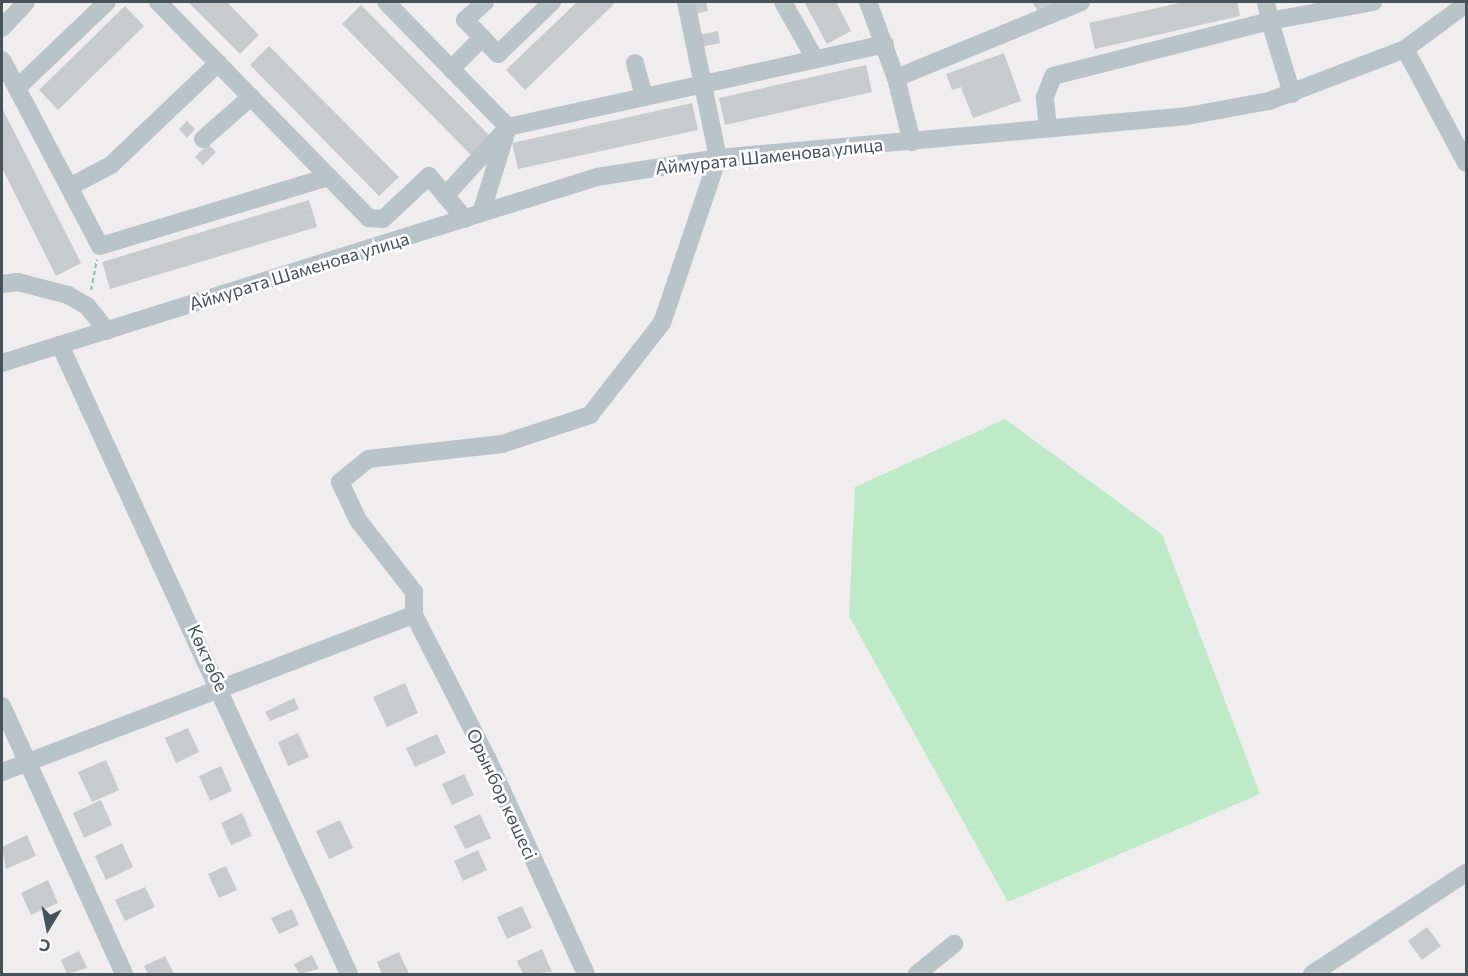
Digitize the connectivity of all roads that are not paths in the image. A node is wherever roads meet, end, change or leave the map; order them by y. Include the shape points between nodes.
1 (26, 2) edge
2 (107, 2) edge
3 (158, 2) edge
4 (386, 2) edge
5 (485, 2) edge
6 (552, 2) edge
7 (686, 2) edge
8 (783, 2) edge
9 (868, 2) edge
10 (1081, 2) edge
11 (1266, 2) edge
12 (1373, 2) edge
13 (1467, 4) edge
14 (1270, 21) junction
15 (2, 28) edge
16 (482, 38) junction
17 (885, 44) junction
18 (1405, 49) junction
19 (815, 59) junction
20 (2, 60) edge
21 (218, 63) junction
22 (635, 63) dead end
23 (451, 69) junction
24 (896, 78) junction
25 (703, 84) junction
26 (17, 88) junction
27 (1292, 94) junction
28 (251, 97) junction
29 (644, 97) junction
30 (508, 127) junction
31 (1048, 128) junction
32 (203, 139) dead end
33 (912, 142) junction
34 (718, 158) junction
35 (1467, 163) edge
36 (329, 177) junction
37 (69, 187) junction
38 (445, 196) junction
39 (473, 216) junction
40 (2, 284) edge
41 (107, 331) junction
42 (60, 345) junction
43 (2, 363) edge
44 (414, 615) junction
45 (221, 686) junction
46 (2, 706) edge
47 (27, 761) junction
48 (2, 772) edge
49 (1467, 873) edge
50 (954, 944) dead end
51 (124, 975) edge
52 (349, 975) edge
53 (586, 975) edge
54 (917, 975) edge
55 (1312, 975) edge

1 - 15 street
2 - 26 street
3 - 21 street
4 - 23 street
5 - 16 street via 465,21
6 - 16 street via 498,54
7 - 25 street
8 - 19 street
9 - 17 street
10 - 24 street
11 - 14 street
12 - 14 street
13 - 18 street, Аймурата Шаменова улица
14 - 27 street
14 - 31 street via 1053,76 1045,97
16 - 23 street
17 - 19 street
17 - 24 street
18 - 27 street, Аймурата Шаменова улица
18 - 35 street
19 - 25 street
20 - 26 street
21 - 28 street
21 - 37 street via 111,165
22 - 29 street
23 - 30 street
24 - 33 street
25 - 29 street
25 - 34 street
26 - 37 street
27 - 31 street, Аймурата Шаменова улица via 1231,110
28 - 32 street
28 - 36 street
29 - 30 street
30 - 38 street
30 - 39 street
31 - 33 street, Аймурата Шаменова улица
33 - 34 street, Аймурата Шаменова улица
34 - 39 street, Аймурата Шаменова улица via 597,177
34 - 44 street, Орынбор көшесі via 662,323 590,415 502,444 368,459 340,482 358,520 414,591
36 - 37 street via 100,246
36 - 38 street via 369,218 383,219 429,176
38 - 39 street
39 - 41 street, Аймурата Шаменова улица
40 - 41 street via 18,282 87,306
41 - 42 street, Аймурата Шаменова улица
42 - 43 street, Аймурата Шаменова улица
42 - 45 street, Көктөбе
44 - 45 street
44 - 53 street, Орынбор көшесі
45 - 47 street
45 - 52 street, Көктөбе
46 - 47 street
47 - 48 street
47 - 51 street
49 - 55 street
50 - 54 street

